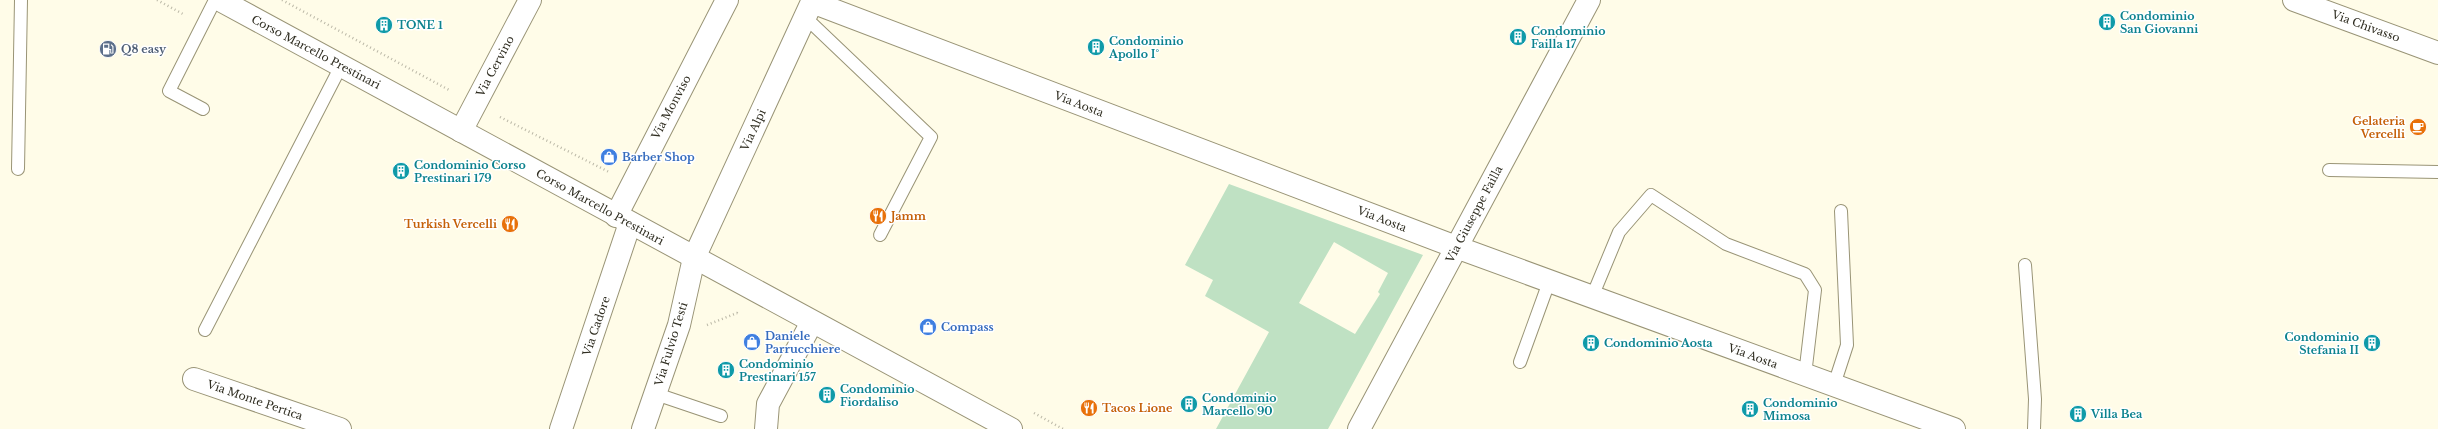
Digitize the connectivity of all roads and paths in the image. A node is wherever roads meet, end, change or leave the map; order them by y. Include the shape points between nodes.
1 (21, 0) edge
2 (215, 0) edge
3 (220, 0) edge
4 (282, 0) edge
5 (530, 0) edge
6 (727, 0) edge
7 (1589, 0) edge
8 (2294, 0) edge
9 (810, 6) edge
10 (2438, 52) edge
11 (341, 66) junction
12 (458, 95) dead end
13 (203, 109) dead end
14 (493, 113) dead end
15 (461, 131) junction
16 (18, 169) dead end
17 (2328, 170) dead end
18 (611, 172) dead end
19 (2438, 172) edge
20 (1841, 211) dead end
21 (623, 219) junction
22 (880, 235) dead end
23 (1456, 248) junction
24 (694, 258) junction
25 (2025, 265) dead end
26 (1550, 282) junction
27 (1592, 297) junction
28 (744, 317) dead end
29 (812, 322) junction
30 (703, 327) dead end
31 (205, 330) dead end
32 (1520, 362) dead end
33 (1805, 375) junction
34 (194, 379) dead end
35 (1834, 385) junction
36 (656, 394) junction
37 (721, 416) dead end
38 (340, 429) edge
39 (561, 429) edge
40 (643, 429) edge
41 (766, 429) edge
42 (1011, 429) edge
43 (1359, 429) edge
44 (1954, 429) edge
45 (2034, 429) edge

1 - 16 lane
2 - 13 lane via 169,91
3 - 11 street, Corso Marcello Prestinari
4 - 12 path
5 - 15 street, Via Cervino
6 - 21 street, Via Monviso
7 - 23 street, Via Giuseppe Failla
8 - 10 street, Via Chivasso
9 - 22 lane via 931,137
9 - 23 street, Via Aosta
9 - 24 street, Via Alpi
11 - 15 street, Corso Marcello Prestinari
11 - 31 lane
14 - 18 path via 606,172
15 - 21 street, Corso Marcello Prestinari
17 - 19 lane via 2364,174
20 - 35 lane via 1847,344
21 - 24 street, Corso Marcello Prestinari
21 - 39 street, Via Cadore
23 - 26 street, Via Aosta
23 - 43 street, Via Giuseppe Failla
24 - 29 street, Corso Marcello Prestinari
24 - 36 street, Via Fulvio Testi via 679,325
25 - 45 lane via 2035,399
26 - 27 street, Via Aosta
26 - 32 lane
27 - 33 street, Via Aosta
27 - 33 lane via 1619,232 1651,195 1726,244 1805,274 1814,290
28 - 30 path via 737,313
29 - 41 street via 768,404
29 - 42 street, Corso Marcello Prestinari
33 - 35 street, Via Aosta
34 - 38 street, Via Monte Pertica
35 - 44 street, Via Aosta
36 - 37 lane
36 - 40 street, Via Fulvio Testi

